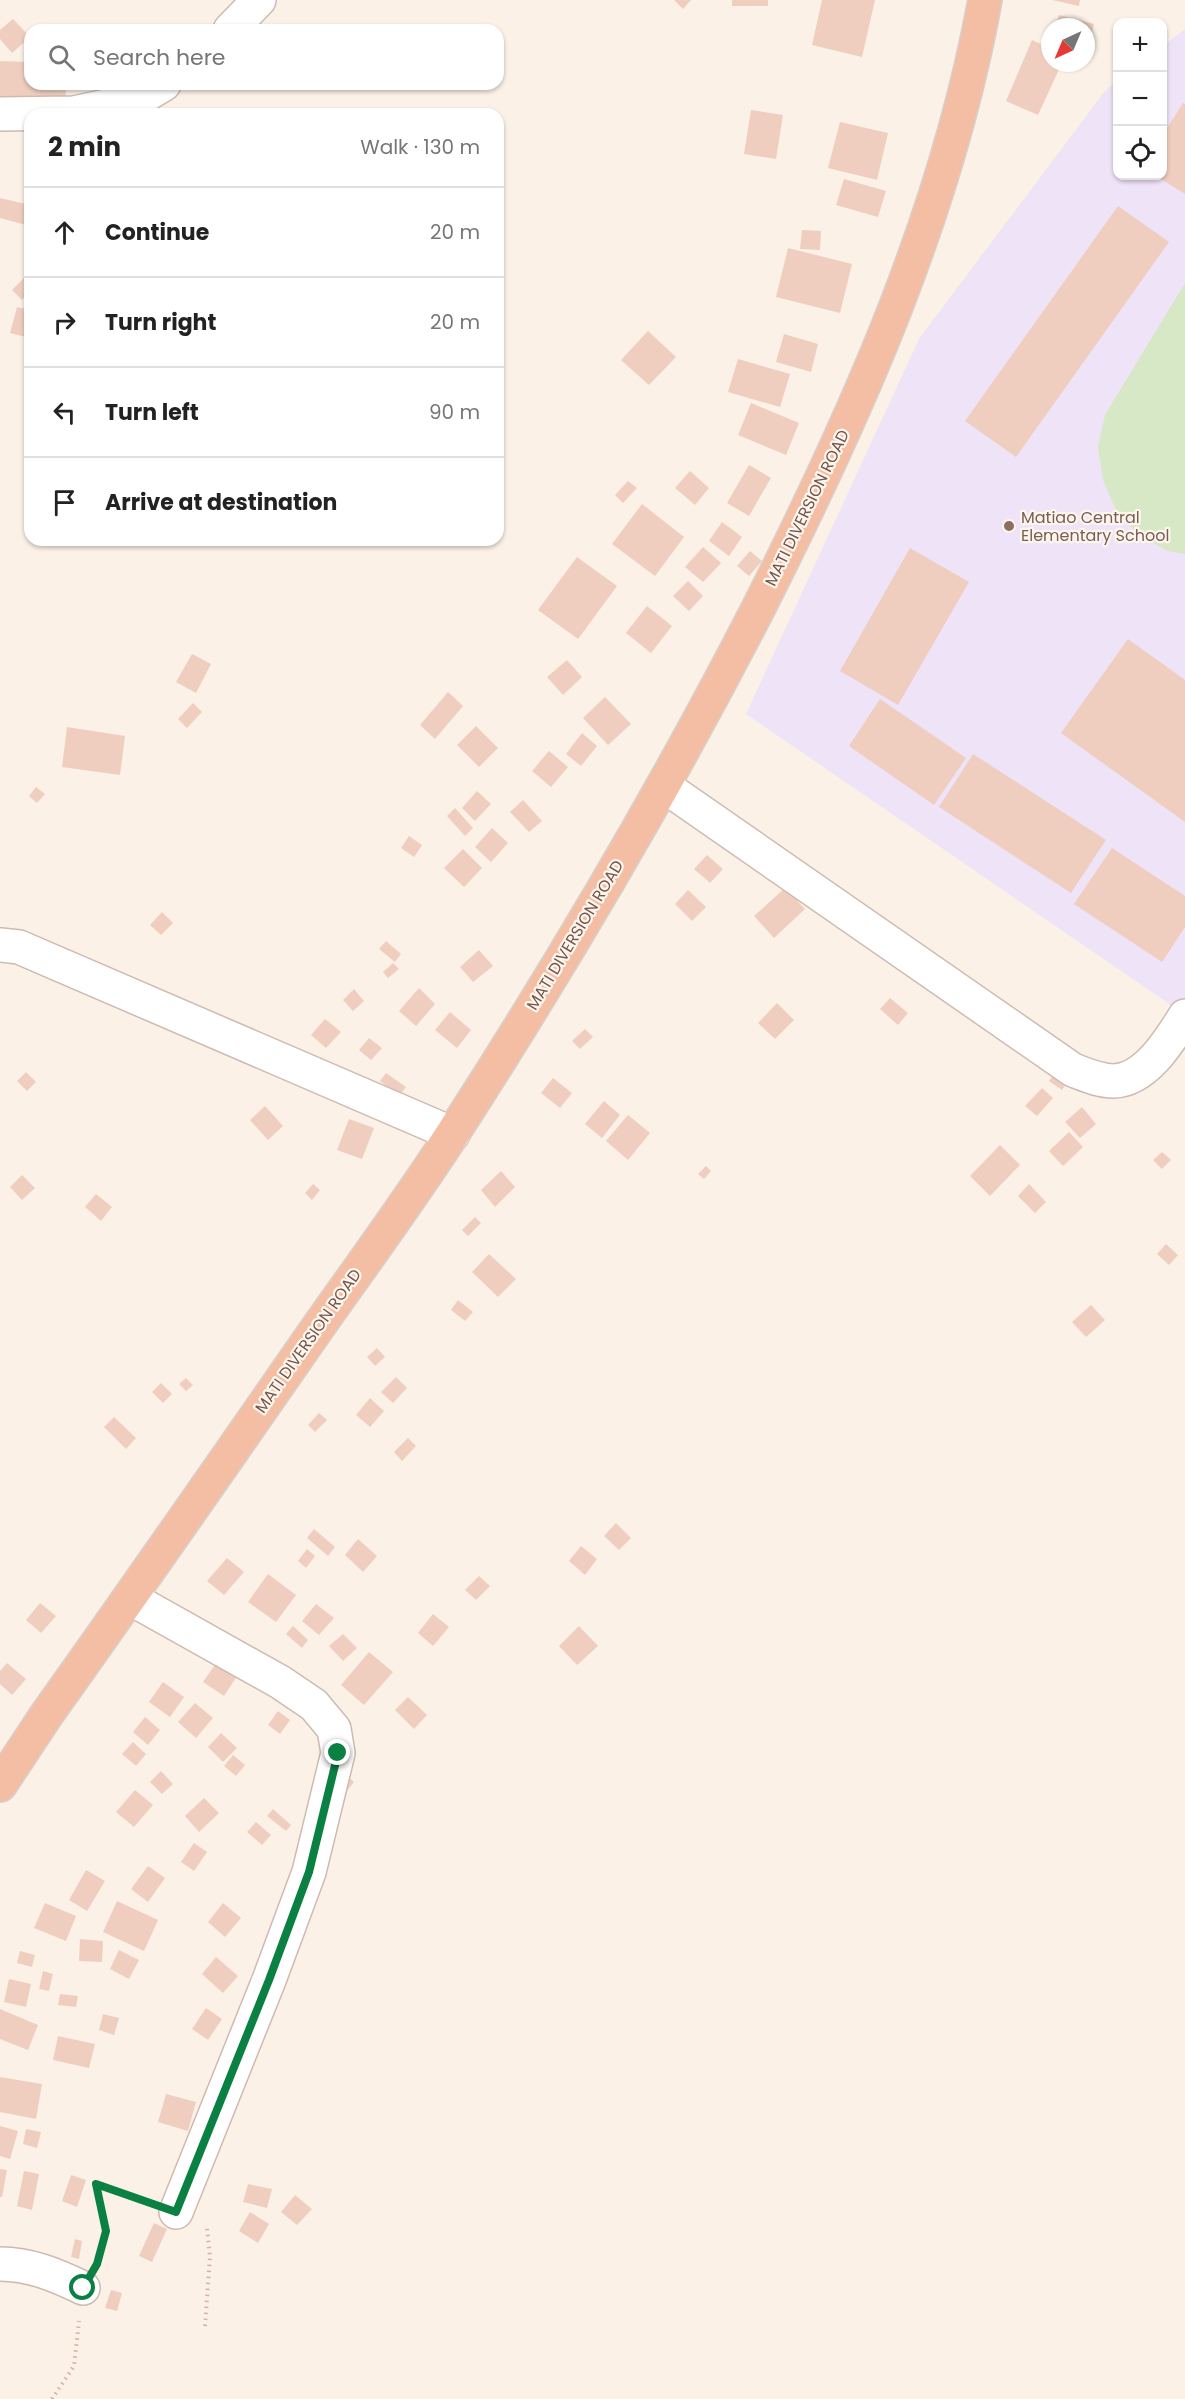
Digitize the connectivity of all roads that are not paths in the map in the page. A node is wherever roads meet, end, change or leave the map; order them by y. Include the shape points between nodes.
1 (258, 0) edge
2 (984, 0) edge
3 (236, 24) edge
4 (154, 90) edge
5 (97, 108) edge
6 (0, 114) edge
7 (24, 114) edge
8 (664, 786) junction
9 (0, 945) edge
10 (1185, 1016) edge
11 (453, 1134) junction
12 (130, 1598) junction
13 (0, 1785) edge
14 (176, 2212) road end
15 (0, 2264) edge
16 (83, 2288) road end

1 - 3 street
2 - 8 highway, MATI DIVERSION ROAD via 973,67 943,176 896,309 842,437 786,553
4 - 5 street via 139,99
6 - 7 street
8 - 10 street via 1073,1070 1115,1081 1133,1077 1150,1063
8 - 11 highway, MATI DIVERSION ROAD
9 - 11 street via 19,947
11 - 12 highway, MATI DIVERSION ROAD
12 - 13 highway, MATI DIVERSION ROAD
12 - 14 street via 314,1705 334,1729 338,1753 309,1872
15 - 16 street via 19,2264 54,2274

